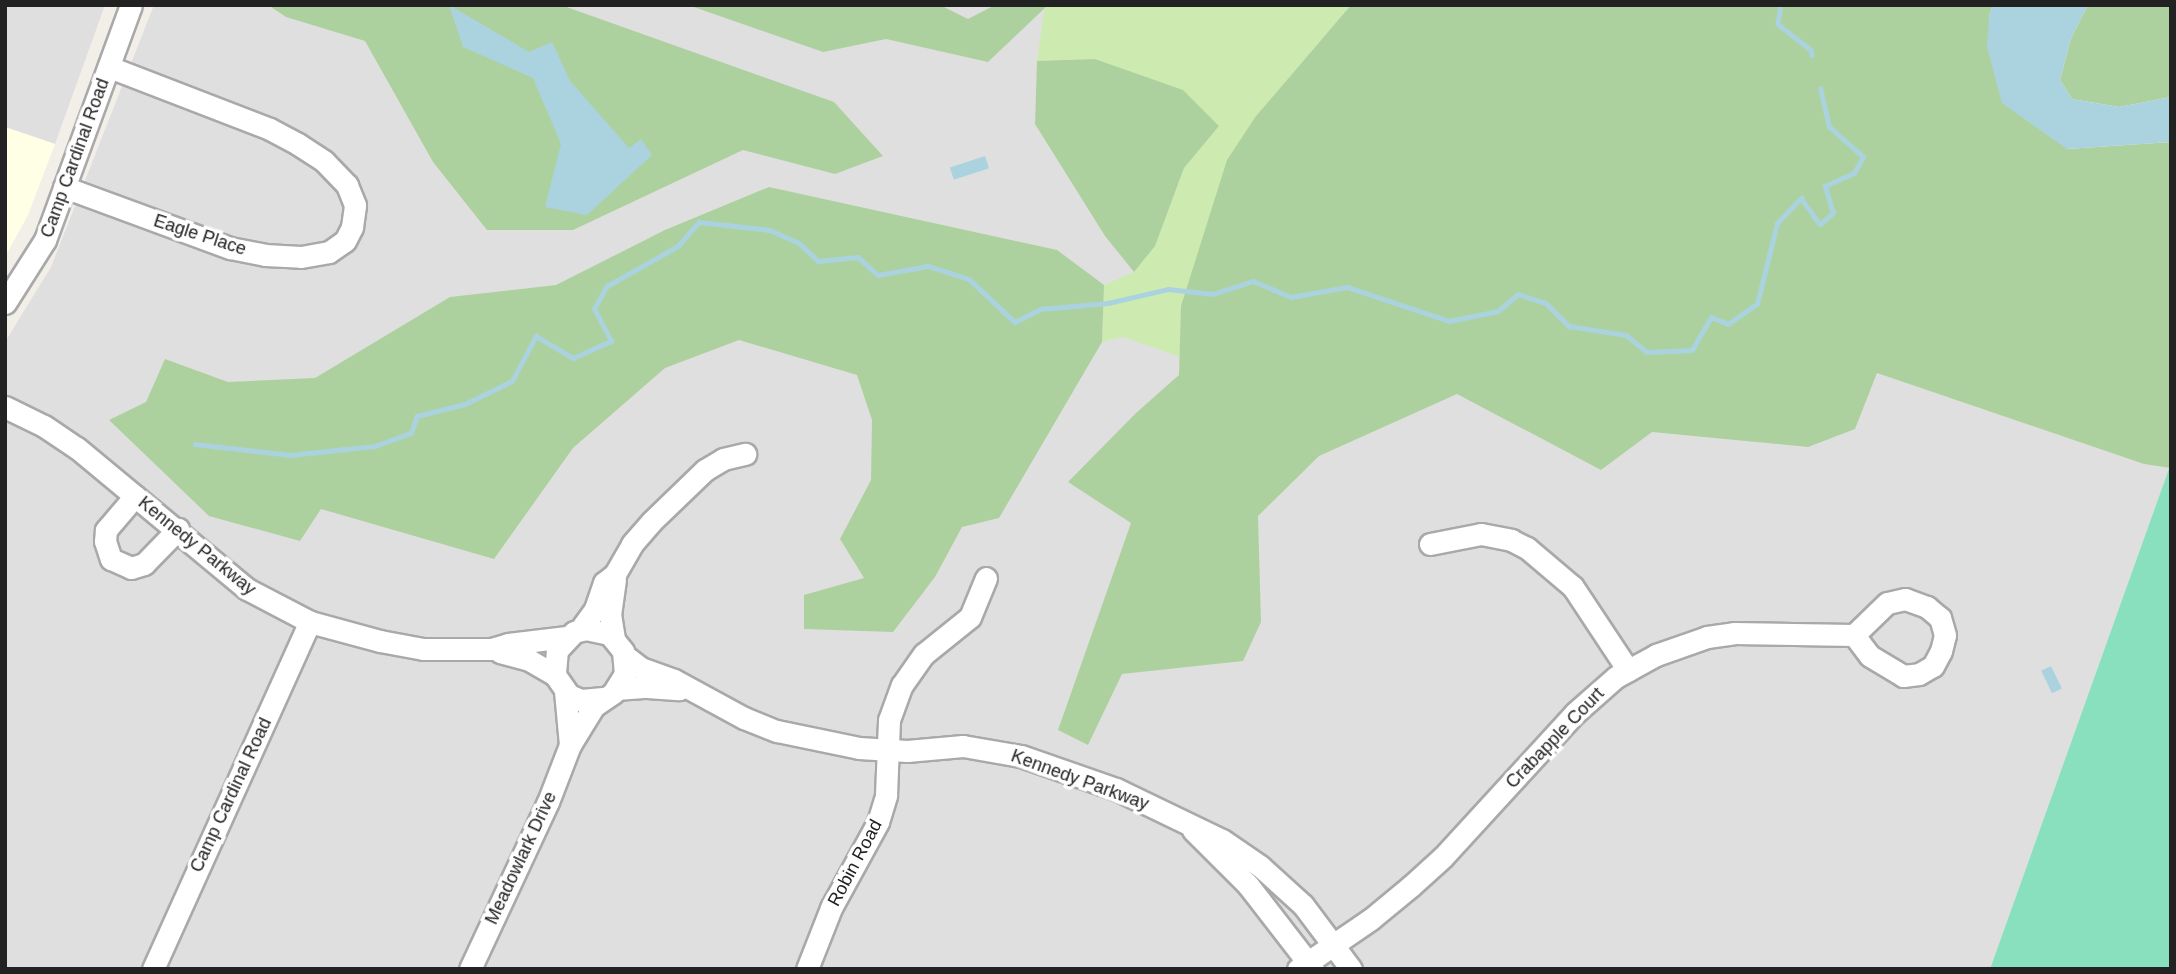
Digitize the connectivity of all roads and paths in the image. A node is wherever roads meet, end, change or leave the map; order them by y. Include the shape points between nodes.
1 (131, 5) edge
2 (109, 67) junction
3 (64, 187) junction
4 (5, 303) edge
5 (5, 407) edge
6 (745, 454) dead end
7 (135, 496) junction
8 (178, 529) junction
9 (1430, 544) dead end
10 (615, 573) junction
11 (986, 578) dead end
12 (310, 622) junction
13 (574, 634) junction
14 (1854, 635) dead end
15 (620, 648) junction
16 (491, 649) junction
17 (1628, 670) junction
18 (560, 682) junction
19 (688, 689) junction
20 (610, 694) junction
21 (570, 746) junction
22 (888, 750) junction
23 (1187, 823) junction
24 (1334, 944) junction
25 (1307, 967) edge
26 (153, 969) edge
27 (470, 969) edge
28 (807, 969) edge
29 (1351, 969) edge

1 - 2 street, Camp Cardinal Road
2 - 3 street, Camp Cardinal Road
2 - 3 street, Eagle Place via 299,144 347,185 355,205 352,227 345,241 329,252 302,257 265,255 230,248
3 - 4 street, Camp Cardinal Road via 41,249
5 - 7 street, Kennedy Parkway via 77,448
6 - 10 street via 723,459 705,470 652,520
7 - 8 street, Kennedy Parkway
7 - 8 street via 106,530 111,559 131,568 144,564
8 - 12 street, Kennedy Parkway via 247,589
9 - 17 street via 1481,534 1527,548 1573,587
10 - 13 street via 604,583 595,609
10 - 15 street via 610,615
11 - 22 street, Robin Road via 970,617 924,654 902,685 889,720
12 - 16 street, Kennedy Parkway via 423,649
12 - 26 street, Camp Cardinal Road
13 - 15 street via 599,630
13 - 16 street, Kennedy Parkway
13 - 18 street via 557,650
14 - 17 street, Crabapple Court via 1734,633 1681,645
15 - 19 street, Kennedy Parkway via 640,668
15 - 20 street via 625,674
16 - 18 street, Kennedy Parkway via 524,657
17 - 24 street, Crabapple Court via 1574,713 1443,857 1371,919
18 - 20 street via 581,700
18 - 21 street, Meadowlark Drive
19 - 20 street, Kennedy Parkway via 647,687
19 - 22 street, Kennedy Parkway via 776,731
20 - 21 street, Meadowlark Drive via 585,718
21 - 27 street, Meadowlark Drive
22 - 23 street, Kennedy Parkway via 963,746 1021,756 1116,789
22 - 28 street, Robin Road via 886,795 878,822 831,908
23 - 24 street, Kennedy Parkway via 1260,866 1303,905
23 - 25 street, Kennedy Parkway via 1248,885
24 - 25 street, Crabapple Court
24 - 29 street, Kennedy Parkway

